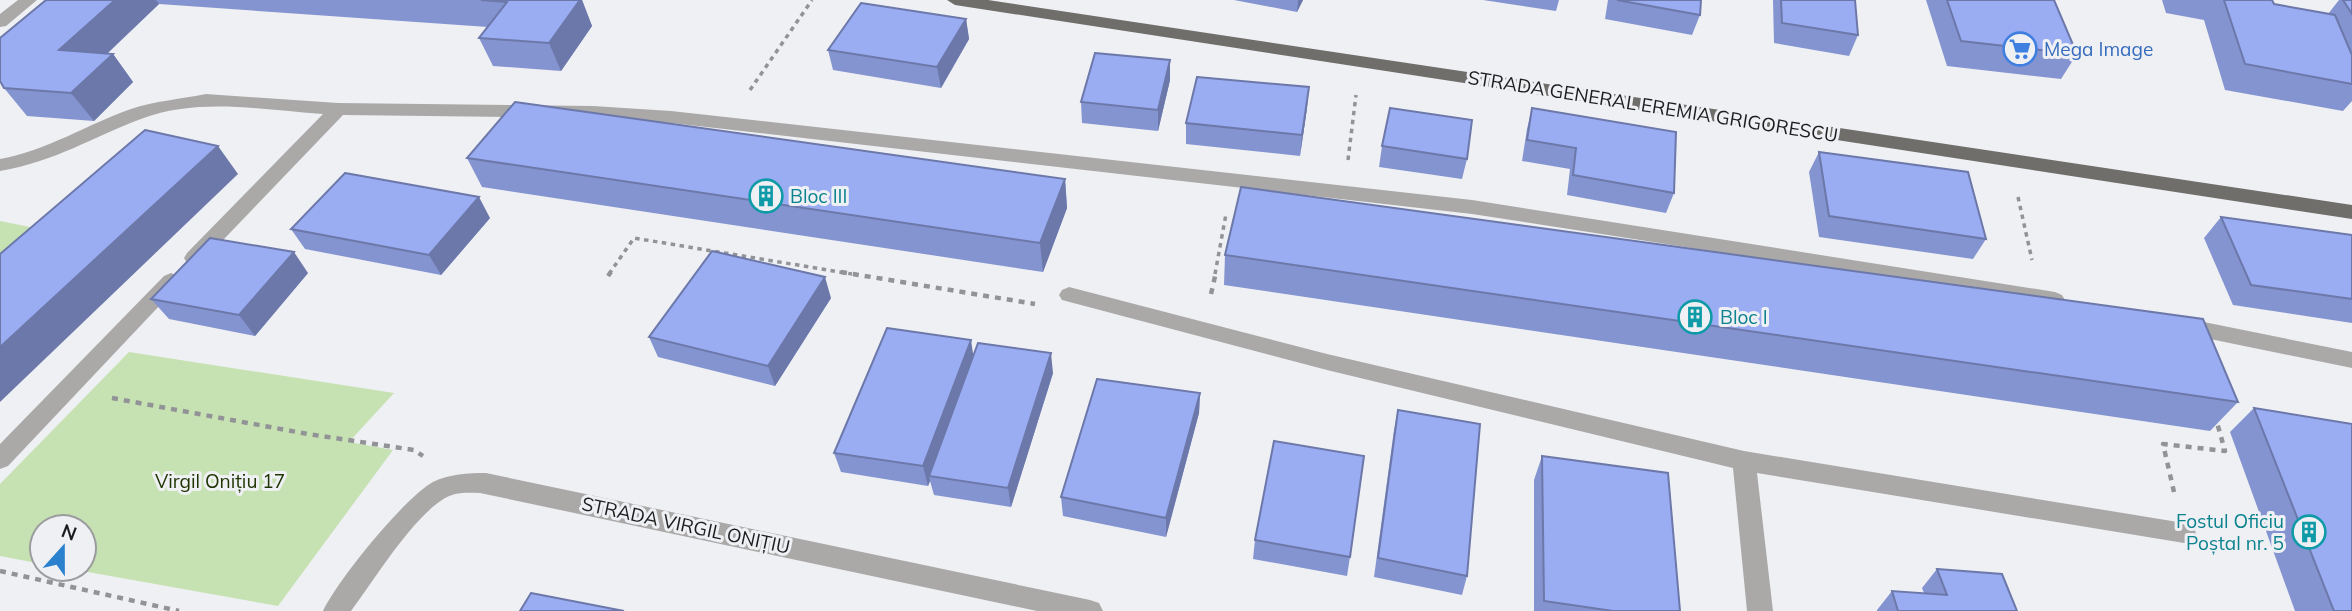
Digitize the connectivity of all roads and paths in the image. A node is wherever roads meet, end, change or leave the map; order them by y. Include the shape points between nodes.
1 (29, 0) edge
2 (812, 0) edge
3 (955, 0) edge
4 (0, 22) edge
5 (1357, 83) dead end
6 (338, 109) junction
7 (728, 122) junction
8 (0, 165) edge
9 (1225, 179) junction
10 (1344, 192) junction
11 (2017, 195) dead end
12 (2352, 212) edge
13 (608, 276) dead end
14 (1069, 295) joint
15 (2041, 298) junction
16 (2080, 305) edge
17 (2158, 321) edge
18 (1203, 330) junction
19 (2352, 360) edge
20 (67, 389) junction
21 (2215, 417) edge
22 (0, 459) edge
23 (1744, 461) junction
24 (461, 483) junction
25 (2184, 533) joint
26 (0, 571) edge
27 (179, 611) edge
28 (336, 611) edge
29 (1090, 611) edge
30 (1760, 611) edge

1 - 4 street
2 - 7 path
3 - 12 main road, STRADA GENERAL EREMIA GRIGORESCU
5 - 10 path
6 - 7 street via 593,112
6 - 8 street via 206,100 171,105 138,113 51,152
6 - 20 street
7 - 9 street
9 - 10 street
9 - 18 path via 1226,225
10 - 15 street via 1472,206
11 - 15 path
13 - 14 path via 634,238 1033,305
14 - 18 street
15 - 16 street
17 - 19 street
18 - 23 street
20 - 22 street
20 - 24 path via 414,450
21 - 25 path via 2225,451 2163,443
23 - 25 street
23 - 30 street
24 - 28 street, STRADA VIRGIL ONIȚIU via 439,489 418,506
24 - 29 street, STRADA VIRGIL ONIȚIU via 486,483
26 - 27 path

